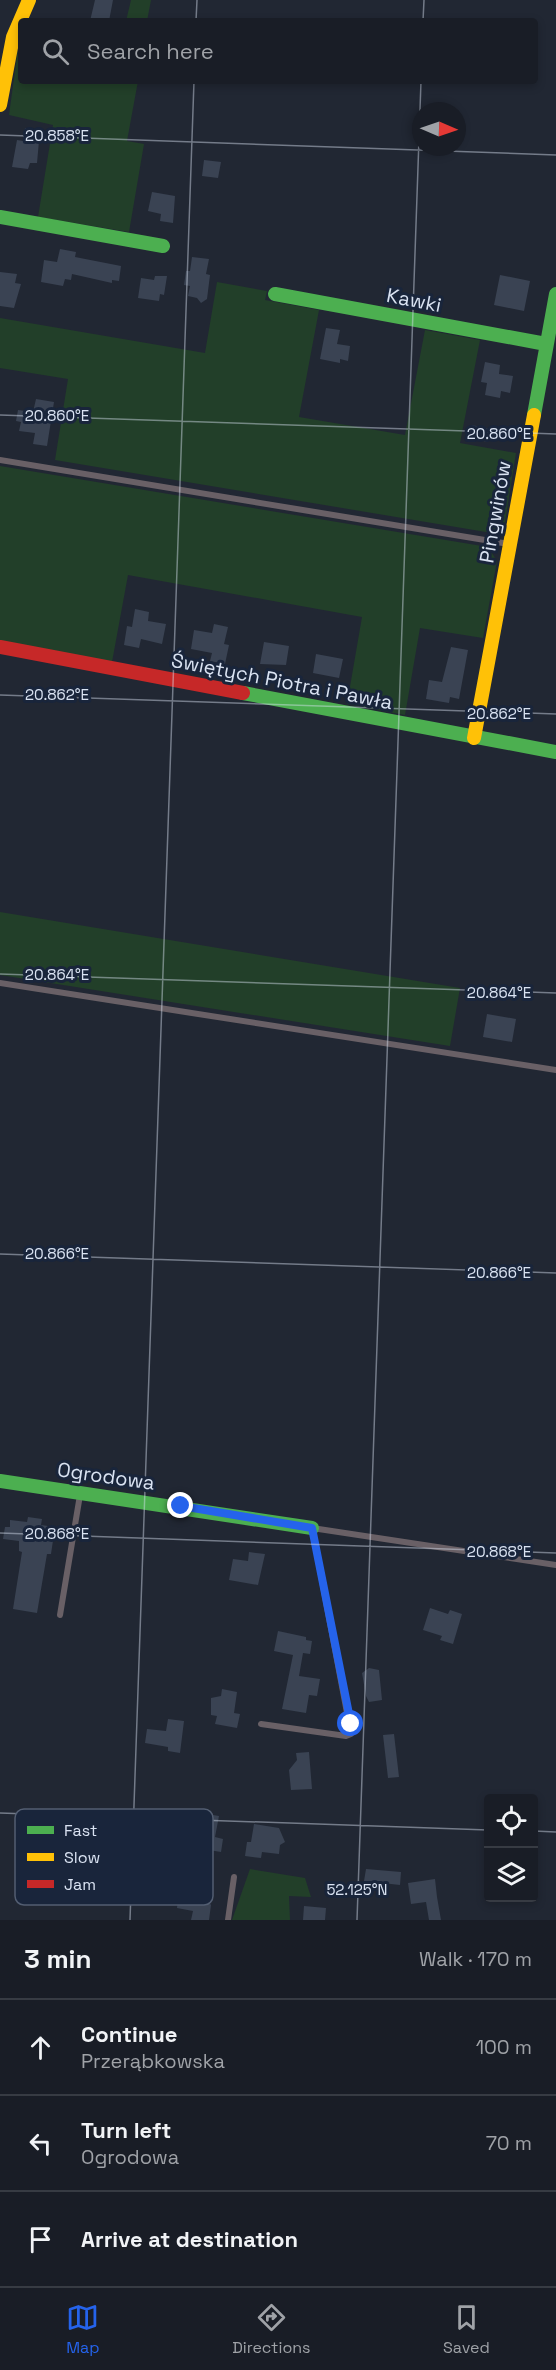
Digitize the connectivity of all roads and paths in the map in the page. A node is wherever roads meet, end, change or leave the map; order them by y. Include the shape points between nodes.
1 (29, 0) edge
2 (22, 18) edge
3 (18, 29) edge
4 (0, 105) edge
5 (0, 217) edge
6 (163, 246) dead end
7 (275, 294) dead end
8 (556, 294) edge
9 (546, 344) junction
10 (0, 460) edge
11 (509, 544) junction
12 (0, 647) edge
13 (474, 738) junction
14 (556, 752) edge
15 (0, 983) edge
16 (556, 1070) edge
17 (0, 1481) edge
18 (80, 1494) junction
19 (312, 1528) junction
20 (556, 1565) edge
21 (60, 1615) dead end
22 (261, 1724) dead end
23 (234, 1877) dead end
24 (228, 1920) edge

1 - 2 street
3 - 4 street via 9,50
5 - 6 street
7 - 9 street, Kawki
8 - 9 street, Pingwinów
9 - 11 street, Pingwinów
10 - 11 lane
11 - 13 street, Pingwinów
12 - 13 street, Świętych Piotra i Pawła
13 - 14 street, Świętych Piotra i Pawła
15 - 16 lane
17 - 18 street, Ogrodowa
18 - 19 street, Ogrodowa
18 - 21 lane
19 - 20 lane
19 - 22 lane via 351,1734
23 - 24 lane

